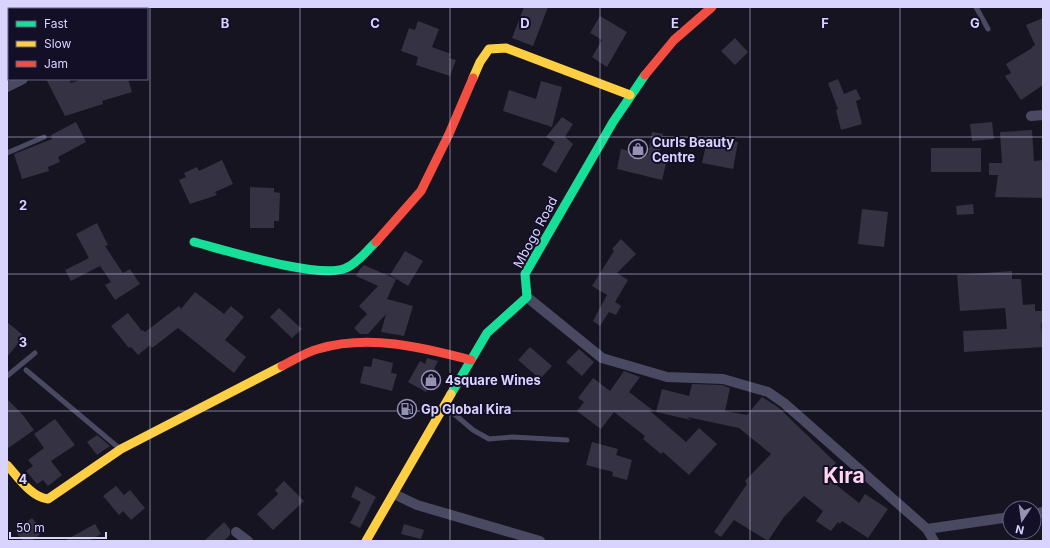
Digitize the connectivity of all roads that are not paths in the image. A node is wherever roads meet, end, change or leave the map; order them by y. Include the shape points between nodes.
1 (712, 7) edge
2 (976, 7) edge
3 (988, 29) dead end
4 (21, 80) edge
5 (7, 87) edge
6 (630, 95) junction
7 (1043, 115) edge
8 (1031, 116) dead end
9 (44, 138) dead end
10 (7, 153) edge
11 (194, 242) dead end
12 (527, 297) junction
13 (35, 353) dead end
14 (471, 360) junction
15 (26, 370) dead end
16 (7, 376) edge
17 (445, 406) junction
18 (567, 440) dead end
19 (121, 449) junction
20 (7, 465) edge
21 (394, 494) junction
22 (1002, 518) edge
23 (927, 529) junction
24 (236, 532) dead end
25 (248, 541) edge
26 (366, 541) edge
27 (540, 541) edge
28 (934, 541) edge

1 - 6 street, Mbogo Road via 657,58
2 - 3 lane
4 - 5 street
6 - 11 street via 506,48 488,49 421,191 386,233 356,262 346,268 324,272
6 - 12 street, Mbogo Road via 525,274
7 - 8 street
9 - 10 lane
12 - 14 street via 487,333
12 - 23 street via 602,358 667,377 723,379 768,392 784,403
13 - 16 lane
14 - 17 street
14 - 19 street via 406,345 358,341 334,343 316,349
15 - 19 lane
17 - 18 lane via 473,430 489,439 512,437
17 - 21 street
19 - 20 street via 54,496 44,500
21 - 26 street
21 - 27 street via 417,505
22 - 23 street
23 - 28 street
24 - 25 street

